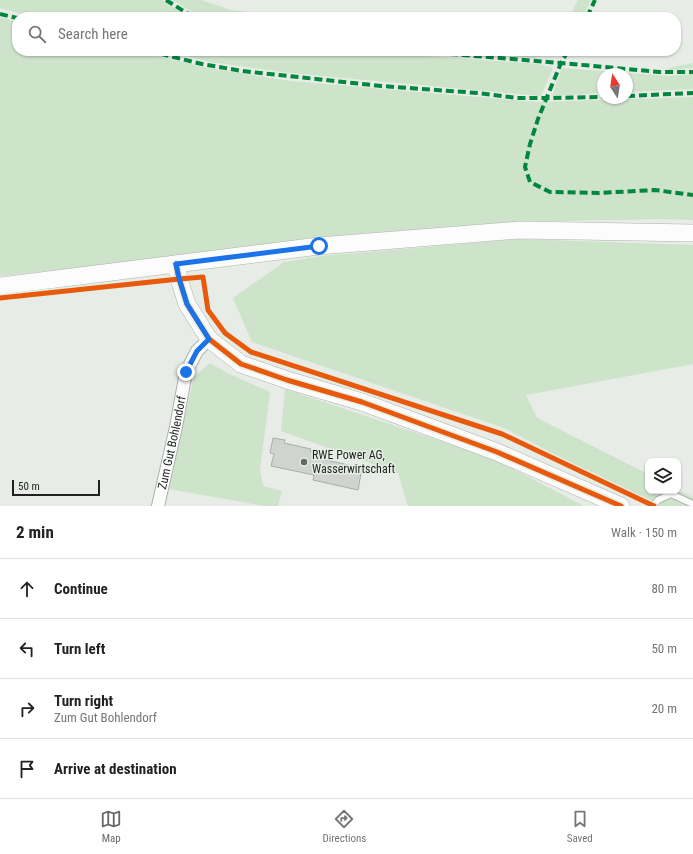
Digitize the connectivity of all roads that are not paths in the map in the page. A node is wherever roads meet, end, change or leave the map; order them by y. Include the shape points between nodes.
1 (693, 233) edge
2 (176, 264) junction
3 (0, 286) edge
4 (209, 339) junction
5 (693, 504) edge
6 (158, 506) edge
7 (621, 506) edge
8 (653, 506) edge

1 - 2 main road via 520,230 319,246
2 - 3 main road
2 - 4 main road via 187,304
4 - 6 street, Zum Gut Bohlendorf via 197,351 186,372
4 - 7 main road via 241,364 362,402 497,452
5 - 8 lane via 671,494 658,500

